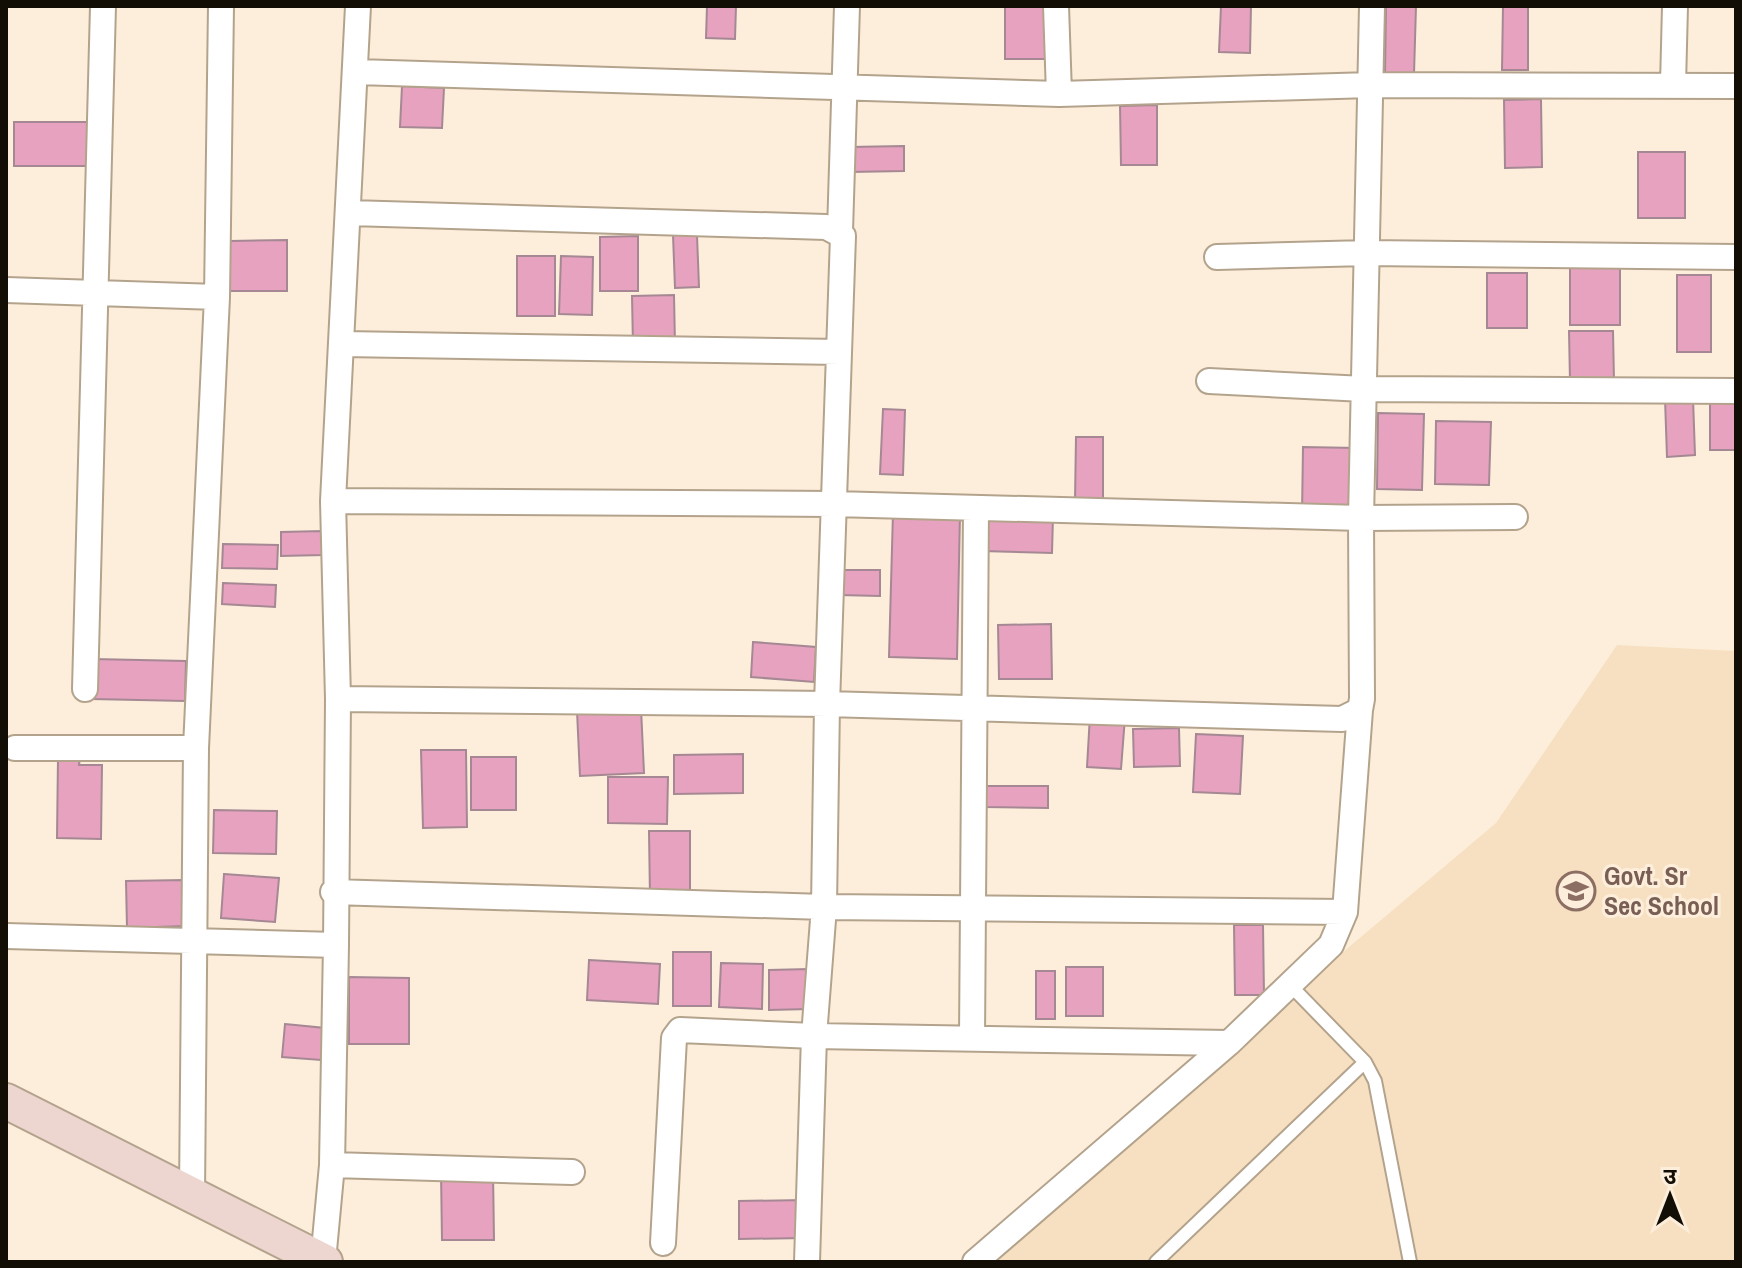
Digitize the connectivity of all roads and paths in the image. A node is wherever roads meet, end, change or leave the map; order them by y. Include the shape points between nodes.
1 (103, 6) edge
2 (221, 6) edge
3 (358, 6) edge
4 (847, 6) edge
5 (1056, 6) edge
6 (1372, 6) edge
7 (1675, 6) edge
8 (357, 72) junction
9 (845, 85) junction
10 (1371, 85) junction
11 (1673, 85) junction
12 (1736, 86) edge
13 (1059, 94) junction
14 (350, 213) junction
15 (840, 231) junction
16 (1367, 253) junction
17 (1217, 257) dead end
18 (1736, 257) edge
19 (6, 290) edge
20 (98, 290) junction
21 (217, 297) junction
22 (343, 344) junction
23 (839, 352) junction
24 (1209, 381) dead end
25 (1364, 389) junction
26 (1736, 391) edge
27 (333, 501) junction
28 (834, 504) junction
29 (976, 508) junction
30 (1515, 517) dead end
31 (1361, 518) junction
32 (85, 689) dead end
33 (338, 699) junction
34 (827, 704) junction
35 (976, 708) junction
36 (1360, 710) junction
37 (15, 748) dead end
38 (196, 748) junction
39 (333, 892) junction
40 (824, 907) junction
41 (972, 908) junction
42 (1345, 912) junction
43 (6, 936) edge
44 (194, 941) junction
45 (336, 945) junction
46 (1291, 986) junction
47 (814, 1036) junction
48 (972, 1038) junction
49 (1229, 1043) junction
50 (1365, 1062) junction
51 (6, 1101) edge
52 (332, 1165) junction
53 (572, 1172) dead end
54 (192, 1195) junction
55 (663, 1243) dead end
56 (324, 1262) edge
57 (807, 1262) edge
58 (975, 1262) edge
59 (1156, 1262) edge
60 (1410, 1262) edge

1 - 20 street
2 - 21 street
3 - 8 street
4 - 9 street
5 - 13 street
6 - 10 street
7 - 11 street
8 - 9 street
8 - 14 street
9 - 13 street
9 - 15 street
10 - 11 street
10 - 13 street
10 - 16 street
11 - 12 street
14 - 15 street
14 - 22 street
15 - 23 street via 844,248
16 - 17 street
16 - 18 street
16 - 25 street
19 - 20 street
20 - 21 street
20 - 32 street
21 - 38 street
22 - 23 street
22 - 27 street
23 - 28 street
24 - 25 street
25 - 26 street
25 - 31 street
27 - 28 street
27 - 33 street
28 - 29 street
28 - 34 street
29 - 31 street
29 - 35 street
30 - 31 street
31 - 36 street
33 - 34 street
33 - 39 street
34 - 35 street
34 - 40 street
35 - 36 street via 1342,719
35 - 41 street
36 - 42 street
37 - 38 street
38 - 44 street
39 - 40 street
39 - 45 street
40 - 41 street
40 - 47 street
41 - 42 street
41 - 48 street
42 - 46 street via 1331,945
43 - 44 street
44 - 45 street
44 - 54 street
45 - 52 street
46 - 49 street
46 - 50 lane
47 - 48 street
47 - 55 street via 675,1033
47 - 57 street
48 - 49 street
49 - 58 street
50 - 59 lane
50 - 60 lane via 1381,1102
51 - 54 street
52 - 53 street
52 - 56 street
54 - 56 street

